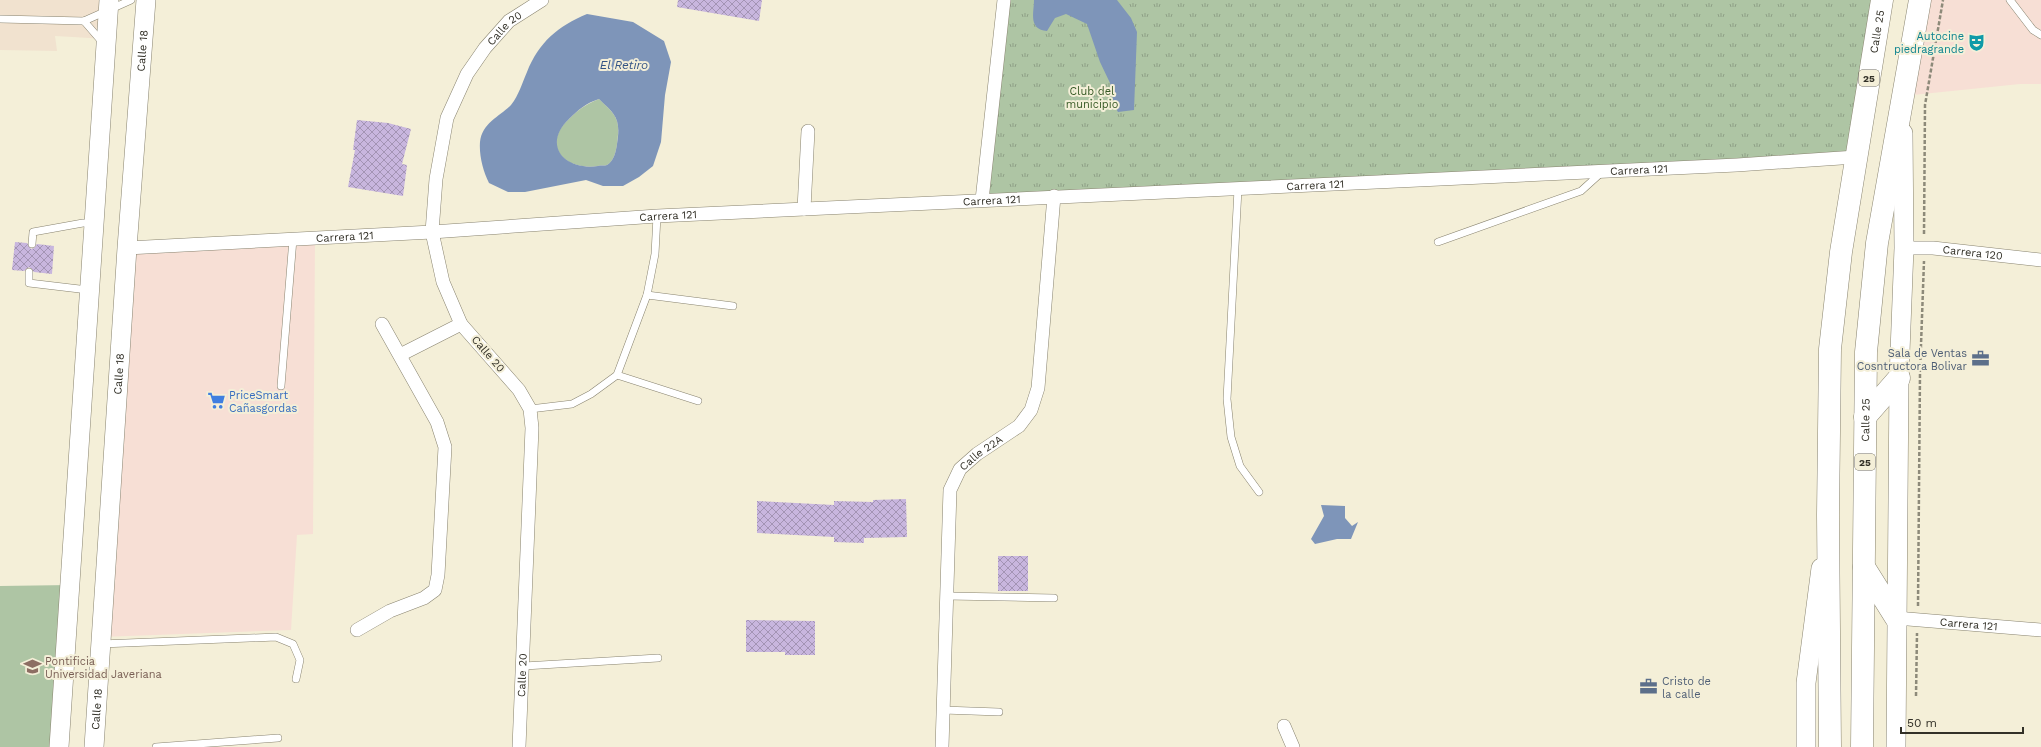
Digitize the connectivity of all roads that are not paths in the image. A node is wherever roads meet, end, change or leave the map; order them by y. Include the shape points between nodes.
1 (131, 0) edge
2 (146, 0) edge
3 (542, 0) edge
4 (1004, 0) edge
5 (1882, 0) edge
6 (1920, 0) edge
7 (2010, 0) edge
8 (108, 4) edge
9 (0, 19) edge
10 (84, 21) junction
11 (2041, 35) edge
12 (106, 47) junction
13 (1903, 96) junction
14 (808, 131) dead end
15 (1856, 157) junction
16 (1602, 172) junction
17 (1238, 189) junction
18 (1054, 196) junction
19 (982, 200) junction
20 (804, 209) junction
21 (657, 216) junction
22 (94, 223) junction
23 (432, 232) junction
24 (293, 239) junction
25 (1438, 242) dead end
26 (32, 244) dead end
27 (127, 248) junction
28 (1904, 248) junction
29 (2041, 260) edge
30 (29, 272) dead end
31 (90, 290) junction
32 (647, 295) junction
33 (733, 306) dead end
34 (382, 324) dead end
35 (461, 324) junction
36 (400, 355) junction
37 (617, 375) junction
38 (1899, 378) junction
39 (281, 386) dead end
40 (698, 401) dead end
41 (530, 409) junction
42 (1865, 417) junction
43 (1259, 492) dead end
44 (1828, 515) junction
45 (1864, 567) junction
46 (946, 596) junction
47 (1054, 598) dead end
48 (1896, 618) junction
49 (357, 630) dead end
50 (2041, 630) edge
51 (101, 644) junction
52 (658, 658) dead end
53 (524, 666) junction
54 (296, 679) dead end
55 (943, 710) junction
56 (999, 712) dead end
57 (1284, 726) dead end
58 (278, 738) dead end
59 (59, 747) edge
60 (94, 747) edge
61 (156, 747) edge
62 (519, 747) edge
63 (942, 747) edge
64 (1293, 747) edge
65 (1806, 747) edge
66 (1830, 747) edge
67 (1862, 747) edge
68 (1896, 747) edge

1 - 8 lane
2 - 27 main road, Calle 18
3 - 23 street, Calle 20 via 509,21 485,48 464,81 447,118 436,179
4 - 19 street
5 - 15 highway, Calle 25 / 25
6 - 13 highway, Calle 25 / 25
7 - 11 lane via 2033,30
8 - 10 lane
8 - 12 main road
9 - 10 lane
10 - 12 lane
12 - 22 main road
13 - 28 main road, Calle 25 / 25
13 - 42 highway, Calle 25 / 25 via 1877,244 1866,352
14 - 20 street
15 - 16 street, Carrera 121
15 - 44 highway, Calle 25 / 25 via 1841,252 1830,349
16 - 17 street, Carrera 121
16 - 25 lane via 1581,191
17 - 18 street, Carrera 121
17 - 43 lane via 1227,399 1231,437 1240,466
18 - 19 street, Carrera 121
18 - 46 street, Calle 22A via 1036,395 1031,410 1019,426 977,454 960,469 950,490
19 - 20 street, Carrera 121
20 - 21 street, Carrera 121
21 - 23 street, Carrera 121
21 - 32 lane via 655,254
22 - 26 lane via 33,232
22 - 31 main road
23 - 24 street, Carrera 121
23 - 35 street, Calle 20 via 443,282
24 - 27 street, Carrera 121
24 - 39 lane
27 - 51 main road, Calle 18
28 - 29 street, Carrera 120
28 - 38 main road, Calle 25 / 25
30 - 31 lane via 29,283
31 - 59 main road
32 - 33 lane
32 - 37 lane
34 - 36 street
35 - 36 street
35 - 41 street, Calle 20 via 519,390
36 - 49 street via 437,422 445,448 438,575 435,590 424,598 390,610
37 - 40 lane
37 - 41 lane via 572,404
38 - 42 highway
38 - 48 main road, Calle 25 / 25
41 - 53 street, Calle 20 via 532,428
42 - 45 highway, Calle 25 / 25
44 - 65 main road, Calle 25 / 25 via 1806,683
44 - 66 highway, Calle 25 / 25
45 - 48 highway
45 - 67 highway, Calle 25 / 25
46 - 47 lane
46 - 55 street, Calle 22A
48 - 50 street, Carrera 121
48 - 68 main road, Calle 25 / 25
51 - 54 lane via 276,637 293,644 300,660
51 - 60 main road, Calle 18
52 - 53 lane
53 - 62 street, Calle 20
55 - 56 lane
55 - 63 street, Calle 22A
57 - 64 street
58 - 61 lane

